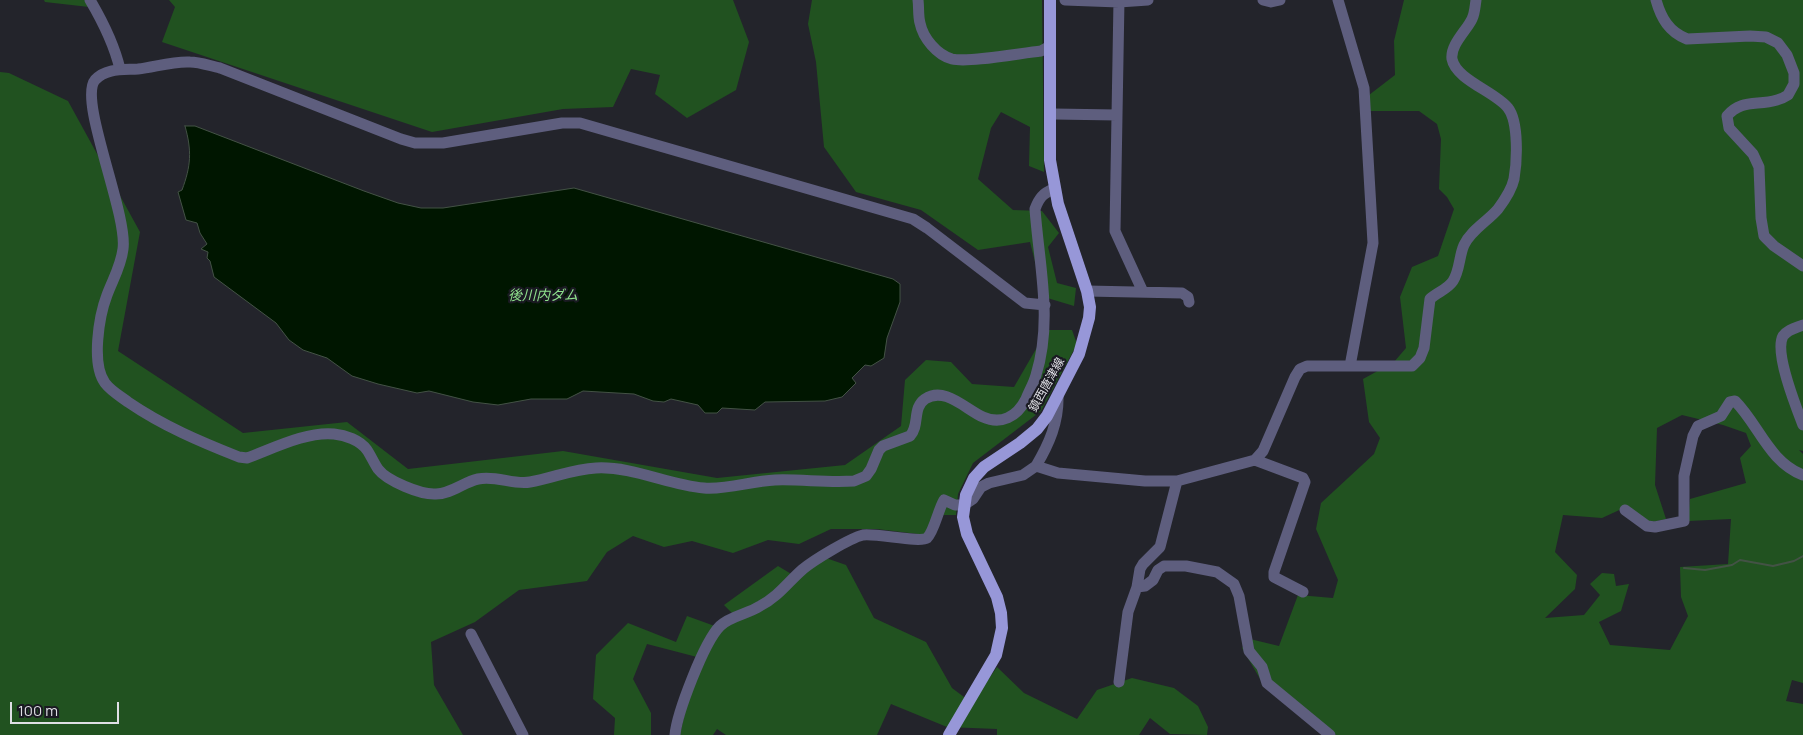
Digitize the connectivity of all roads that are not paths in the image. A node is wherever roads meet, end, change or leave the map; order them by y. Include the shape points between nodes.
1 (90, 0) edge
2 (918, 0) edge
3 (1050, 0) edge
4 (1065, 0) edge
5 (1148, 0) edge
6 (1264, 0) edge
7 (1280, 0) edge
8 (1338, 0) edge
9 (1476, 0) edge
10 (1656, 0) edge
11 (1119, 1) edge
12 (1050, 46) junction
13 (120, 69) junction
14 (1054, 114) dead end
15 (1117, 115) junction
16 (1054, 189) junction
17 (1803, 266) edge
18 (1087, 291) junction
19 (1143, 292) junction
20 (1189, 302) dead end
21 (1045, 305) junction
22 (1803, 325) edge
23 (1350, 366) junction
24 (1058, 395) junction
25 (1803, 425) edge
26 (1254, 460) junction
27 (1036, 466) junction
28 (1803, 475) edge
29 (1177, 481) junction
30 (964, 504) junction
31 (1625, 510) dead end
32 (1137, 587) junction
33 (1303, 592) dead end
34 (471, 634) dead end
35 (1119, 682) dead end
36 (523, 735) edge
37 (675, 735) edge
38 (949, 735) edge
39 (1330, 735) edge

1 - 13 street via 106,26
2 - 12 street via 919,22 924,37 952,59 1041,51
3 - 12 main road, 鎮西唐津線
4 - 11 street
5 - 11 street
6 - 7 street
8 - 23 street via 1364,88 1373,244
9 - 23 street via 1472,19 1452,57 1455,66 1508,107 1514,117 1514,180 1498,209 1464,245 1453,282 1430,300 1420,358 1412,366
10 - 17 street via 1667,25 1676,35 1687,39 1766,37 1778,43 1787,55 1794,73 1794,84 1788,95 1777,100 1743,104 1733,108 1727,116 1729,128 1753,154 1759,167 1764,236
11 - 15 street
12 - 16 main road, 鎮西唐津線 via 1050,160
13 - 21 street via 190,62 206,64 415,143 443,143 562,123 580,123 913,219 1025,303
13 - 21 street via 101,76 94,81 92,88 94,115 122,225 124,246 102,311 100,372 112,391 143,412 196,440 239,457 247,458 312,435 333,434 353,439 366,448 379,470 390,480 427,494 446,493 481,478 530,482 576,469 598,468 624,470 706,488 773,480 854,481 871,470 883,446 914,432 919,404 931,396 944,395 992,420 1001,421 1017,412 1036,376 1042,350
14 - 15 street
15 - 19 street via 1116,230
16 - 18 main road, 鎮西唐津線
16 - 21 street via 1038,199 1035,209
18 - 19 street
18 - 24 main road, 鎮西唐津線 via 1090,307 1085,336
19 - 20 street via 1182,293
22 - 25 street via 1789,330 1780,349
23 - 26 street via 1308,366 1300,369 1263,451
24 - 27 street via 1059,407 1050,443
24 - 30 main road, 鎮西唐津線 via 1037,429 984,467 974,478
26 - 29 street
26 - 33 street via 1303,478 1305,482 1274,572 1274,578
27 - 29 street via 1058,473
27 - 30 street via 1023,475 989,482 973,500
28 - 31 street via 1774,455 1735,401 1730,402 1722,416 1698,426 1693,436 1684,476 1684,521 1647,526
29 - 32 street via 1160,548 1140,569
30 - 37 street via 944,500 925,539 880,534 862,535 848,541 804,568 766,603 720,626 684,700
30 - 38 main road, 鎮西唐津線 via 963,517 968,534 997,597 1002,628 996,655
32 - 35 street via 1128,612
32 - 39 street via 1153,580 1164,566 1186,566 1216,572 1234,584 1249,651 1262,667 1266,682
34 - 36 street

